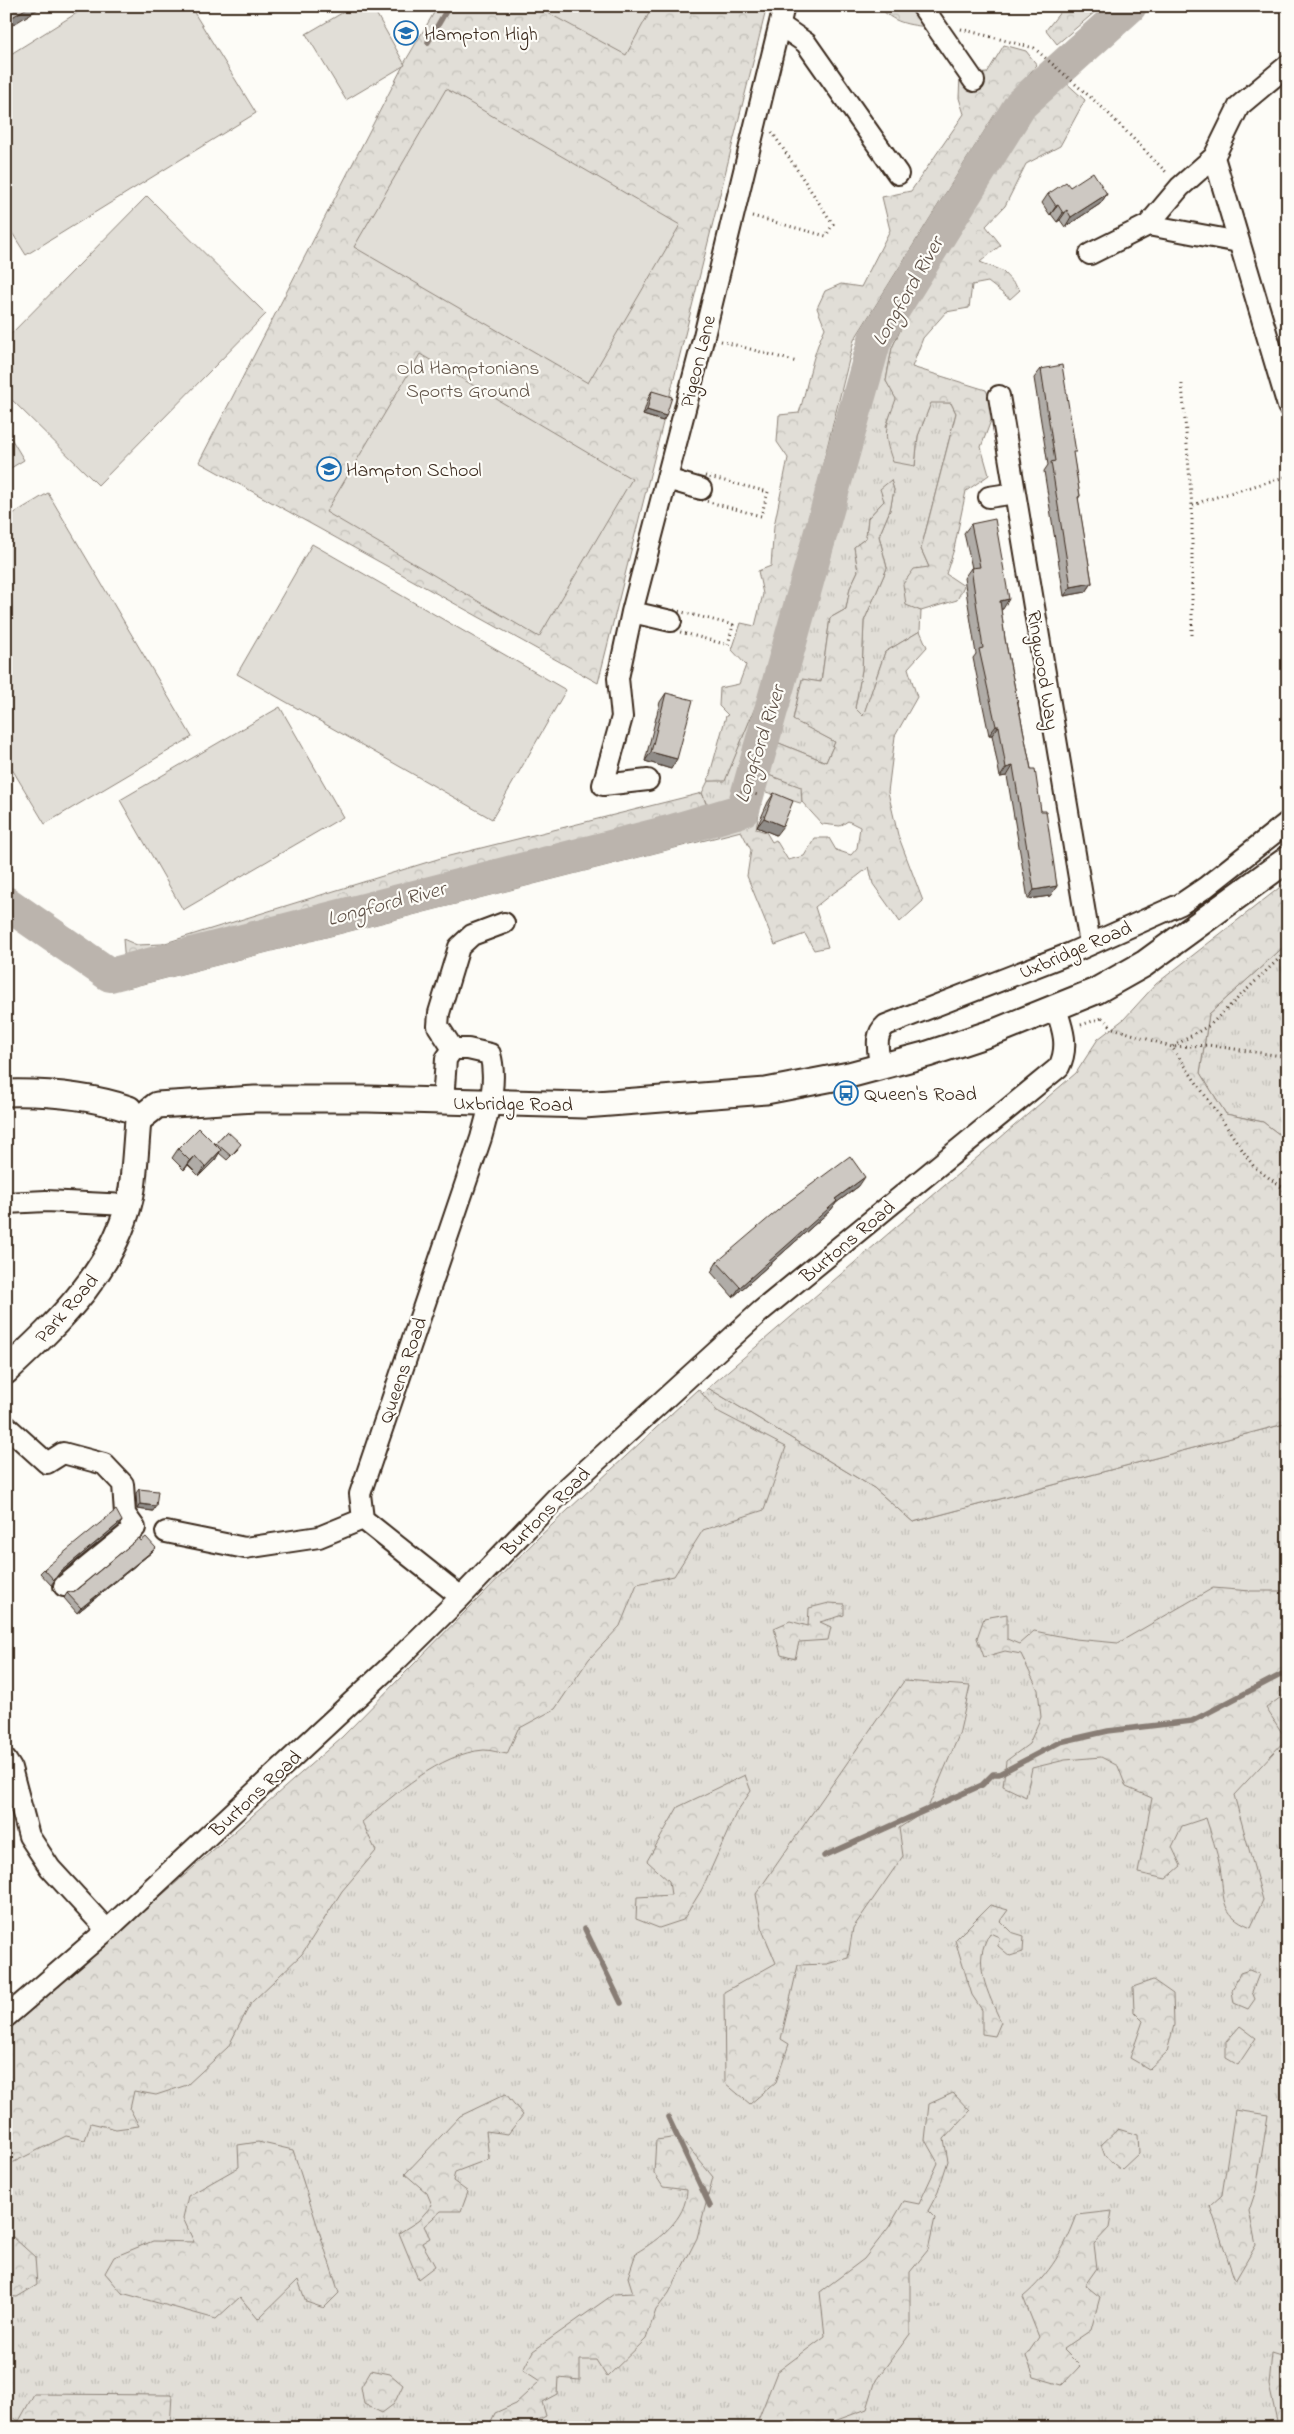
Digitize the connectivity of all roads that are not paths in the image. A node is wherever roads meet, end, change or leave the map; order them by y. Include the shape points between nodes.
1 (928, 14) edge
2 (782, 15) edge
3 (1288, 65) edge
4 (974, 81) dead end
5 (1214, 157) junction
6 (898, 174) dead end
7 (1148, 224) junction
8 (1240, 242) junction
9 (1090, 254) dead end
10 (999, 396) dead end
11 (1288, 406) edge
12 (667, 479) junction
13 (701, 488) road end
14 (1015, 493) junction
15 (989, 497) dead end
16 (632, 612) junction
17 (671, 620) road end
18 (648, 780) dead end
19 (1288, 822) edge
20 (1288, 859) edge
21 (504, 923) dead end
22 (1090, 944) junction
23 (1056, 1009) junction
24 (454, 1050) junction
25 (880, 1067) junction
26 (6, 1093) edge
27 (443, 1102) junction
28 (490, 1103) junction
29 (137, 1114) junction
30 (6, 1203) edge
31 (127, 1205) junction
32 (6, 1371) edge
33 (6, 1426) edge
34 (363, 1519) junction
35 (166, 1532) dead end
36 (64, 1586) dead end
37 (461, 1597) junction
38 (6, 1760) edge
39 (108, 1930) junction
40 (6, 2017) edge

1 - 4 street
2 - 6 street via 806,43
2 - 12 street, Pigeon Lane
3 - 5 street via 1239,106
5 - 7 street via 1180,187
5 - 8 street
7 - 8 street
7 - 9 street
8 - 11 street
10 - 14 street, Ringwood Way
12 - 13 street
12 - 16 street, Pigeon Lane
14 - 15 street
14 - 22 street, Ringwood Way
16 - 17 street
16 - 18 street, Pigeon Lane via 618,678 622,717 603,785
19 - 22 street, Uxbridge Road via 1188,900
20 - 23 main road, Uxbridge Road via 1144,964
21 - 24 street via 472,935 459,947 438,1026
22 - 25 street, Uxbridge Road via 886,1025 879,1031 877,1039
23 - 25 main road, Uxbridge Road
23 - 37 street, Burtons Road via 1064,1039 1064,1056 1059,1067 762,1311 556,1498
24 - 27 street via 446,1059
24 - 28 street, Queens Road via 468,1049 490,1054
25 - 28 main road, Uxbridge Road via 766,1091 584,1105
26 - 29 main road via 38,1093 105,1101
27 - 28 main road, Uxbridge Road
27 - 29 main road, Uxbridge Road via 255,1099 157,1105
28 - 34 street, Queens Road via 481,1138 360,1494
29 - 31 main road, Park Road via 132,1190
30 - 31 street
31 - 32 main road, Park Road via 116,1237 94,1278 45,1334
33 - 36 street via 47,1463 63,1453 104,1464 123,1484 125,1514 135,1528
34 - 35 street via 319,1537 245,1548
34 - 37 street
37 - 39 street, Burtons Road
38 - 39 street via 29,1836 50,1868
39 - 40 street, Burtons Road

